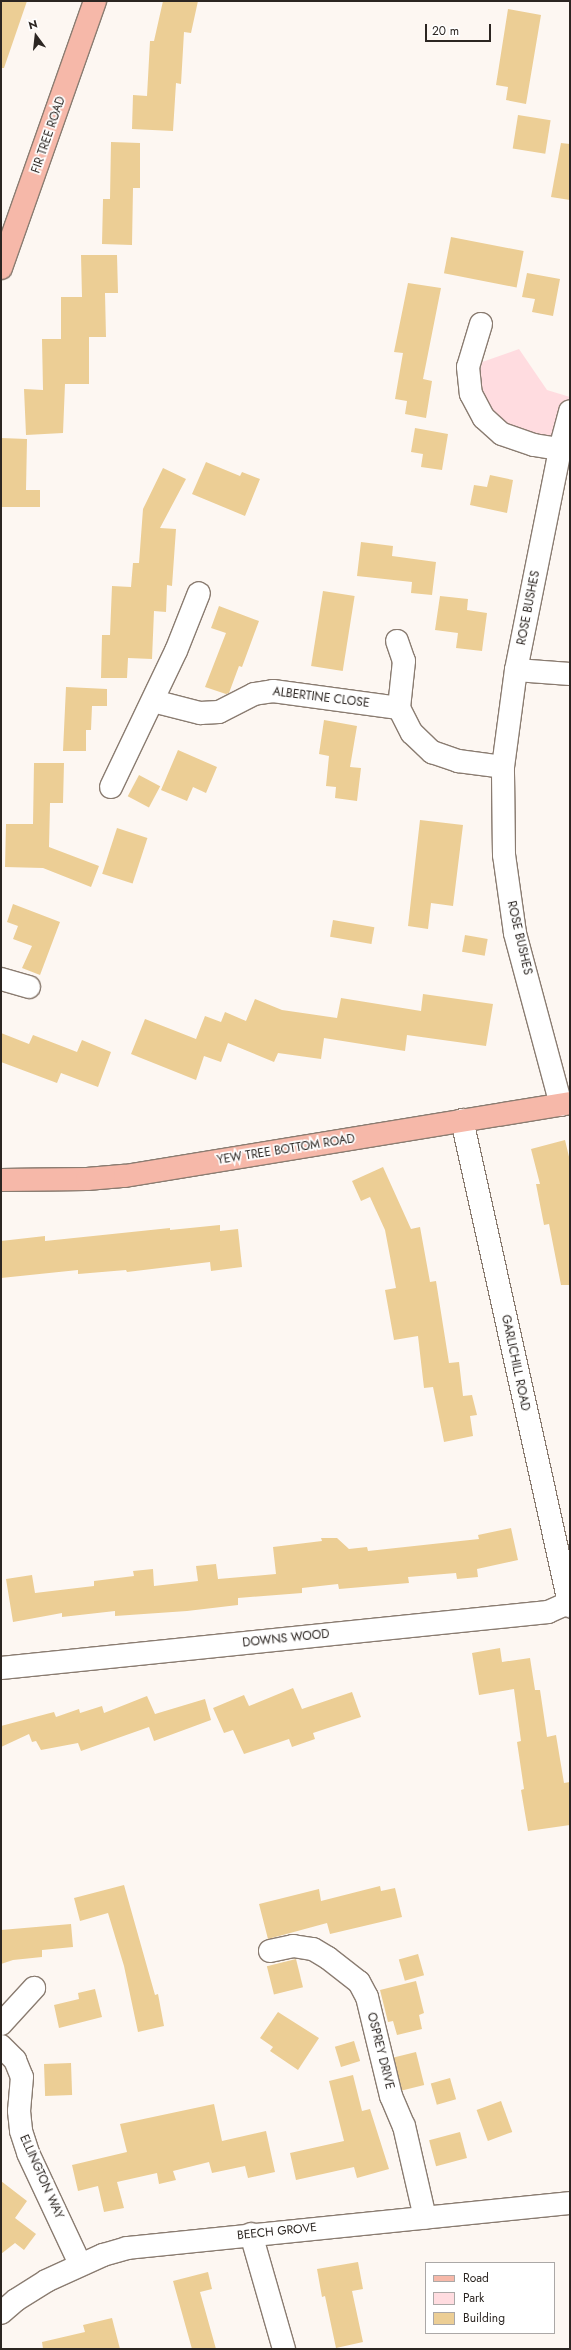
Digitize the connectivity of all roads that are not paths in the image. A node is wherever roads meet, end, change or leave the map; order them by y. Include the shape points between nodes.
1 (95, 1) edge
2 (1, 268) edge
3 (481, 324) dead end
4 (570, 411) edge
5 (560, 449) junction
6 (199, 593) dead end
7 (397, 641) dead end
8 (516, 670) junction
9 (570, 674) edge
10 (153, 700) junction
11 (399, 708) junction
12 (503, 767) junction
13 (111, 787) dead end
14 (1, 979) edge
15 (29, 987) dead end
16 (566, 1104) edge
17 (462, 1120) junction
18 (1, 1180) edge
19 (570, 1604) edge
20 (1, 1668) edge
21 (270, 1951) dead end
22 (34, 1988) dead end
23 (1, 2024) edge
24 (1, 2046) edge
25 (570, 2203) edge
26 (425, 2218) junction
27 (252, 2234) junction
28 (80, 2264) junction
29 (1, 2313) edge
30 (284, 2349) edge

1 - 2 main road, FIR TREE ROAD
3 - 5 street via 468,367 470,394 484,418 502,434 534,445
4 - 5 street, ROSE BUSHES
5 - 8 street, ROSE BUSHES
6 - 10 street
7 - 11 street via 404,660
8 - 9 street
8 - 12 street, ROSE BUSHES
10 - 11 street, ALBERTINE CLOSE via 200,713 219,712 254,694 274,691
10 - 13 street
11 - 12 street via 412,733 432,752 458,761
12 - 16 street, ROSE BUSHES via 504,855 515,933
14 - 15 street
16 - 17 main road, YEW TREE BOTTOM ROAD
17 - 18 main road, YEW TREE BOTTOM ROAD via 125,1176
17 - 19 street, GARLICHILL ROAD
19 - 20 street, DOWNS WOOD via 548,1612
21 - 26 street, OSPREY DRIVE via 293,1946 313,1950 359,1982 367,1997 391,2096 404,2126
22 - 23 street
24 - 28 street, ELLINGTON WAY via 15,2060 22,2077 21,2131 28,2153
25 - 26 street, BEECH GROVE
26 - 27 street, BEECH GROVE
27 - 28 street, BEECH GROVE via 127,2248
27 - 30 street
28 - 29 street, BEECH GROVE via 46,2281

